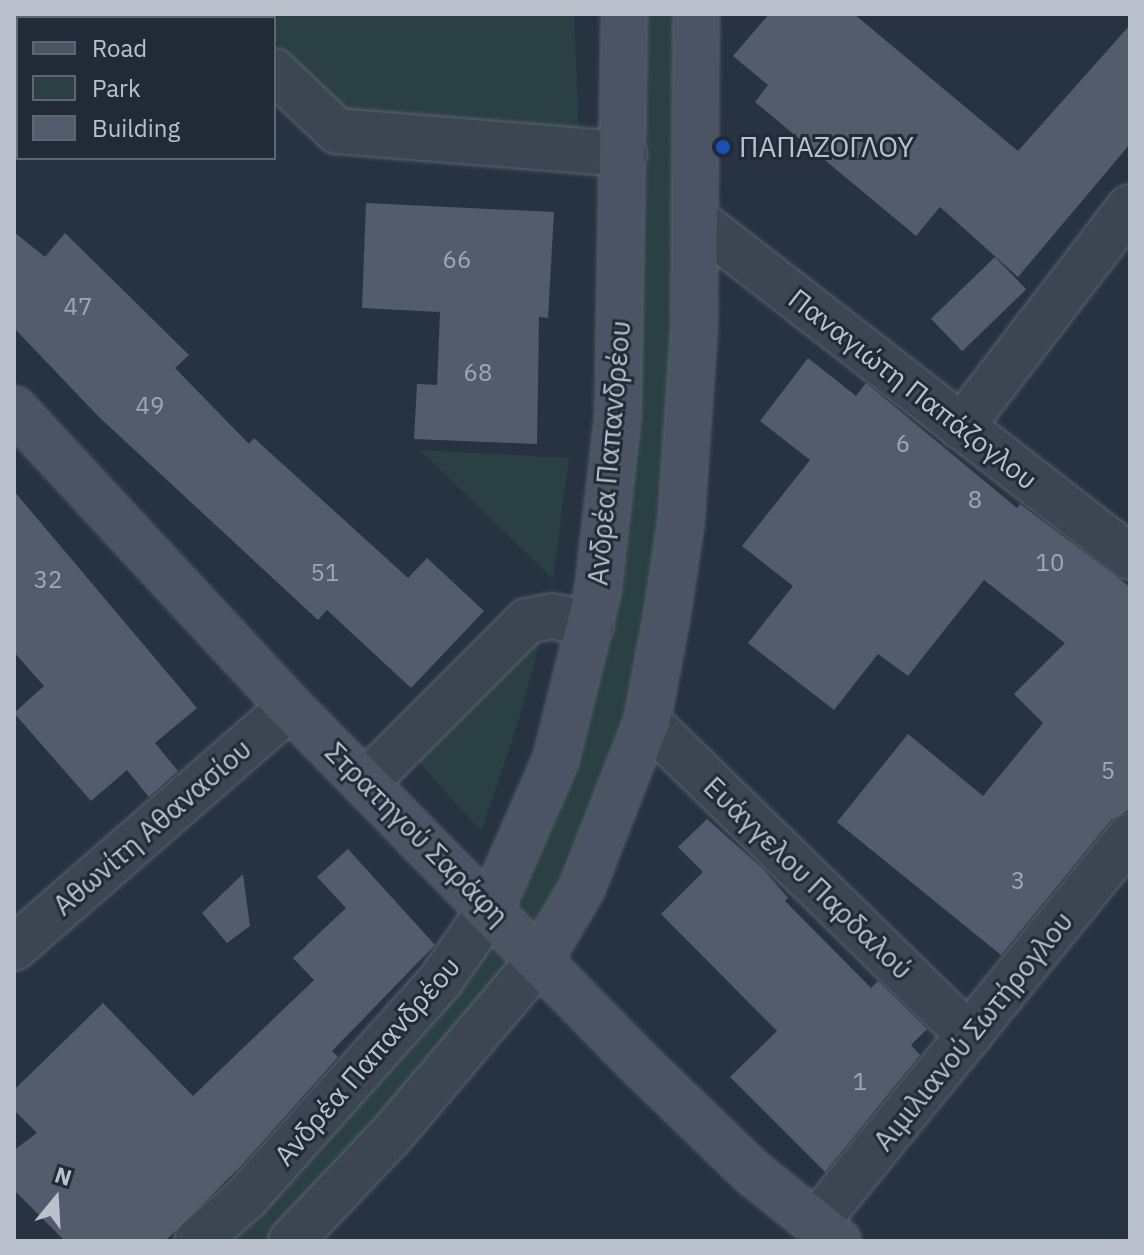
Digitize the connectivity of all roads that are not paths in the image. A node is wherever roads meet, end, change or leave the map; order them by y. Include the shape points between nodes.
1 (624, 14) edge
2 (696, 14) edge
3 (276, 73) edge
4 (624, 154) junction
5 (1127, 217) edge
6 (696, 220) junction
7 (14, 409) edge
8 (961, 427) junction
9 (1130, 557) edge
10 (591, 625) junction
11 (290, 707) junction
12 (647, 721) junction
13 (366, 782) junction
14 (1130, 836) edge
15 (491, 908) junction
16 (14, 948) edge
17 (540, 959) junction
18 (969, 1035) junction
19 (826, 1232) edge
20 (197, 1241) edge
21 (291, 1241) edge

1 - 4 main road, Ανδρέα Παπανδρέου
2 - 6 main road
3 - 4 street via 337,131
4 - 10 main road, Ανδρέα Παπανδρέου via 618,414
5 - 8 street
6 - 8 street, Παναγιώτη Παπάζογλου
6 - 12 main road via 681,522
7 - 11 main road, Στρατηγού Σαράφη
8 - 9 street, Παναγιώτη Παπάζογλου
10 - 13 street via 552,616 527,621
10 - 15 main road, Ανδρέα Παπανδρέου via 556,759
11 - 13 main road, Στρατηγού Σαράφη
11 - 16 street, Αθωνίτη Αθανασίου
12 - 17 main road via 582,888
12 - 18 street, Ευάγγελου Παρδαλού
13 - 15 main road, Στρατηγού Σαράφη
14 - 18 street, Αιμιλιανού Σωτήρογλου
15 - 17 main road, Στρατηγού Σαράφη
15 - 20 street, Ανδρέα Παπανδρέου via 440,981 246,1198
17 - 19 main road, Στρατηγού Σαράφη via 708,1130
17 - 21 street via 393,1133
18 - 19 street, Αιμιλιανού Σωτήρογλου

